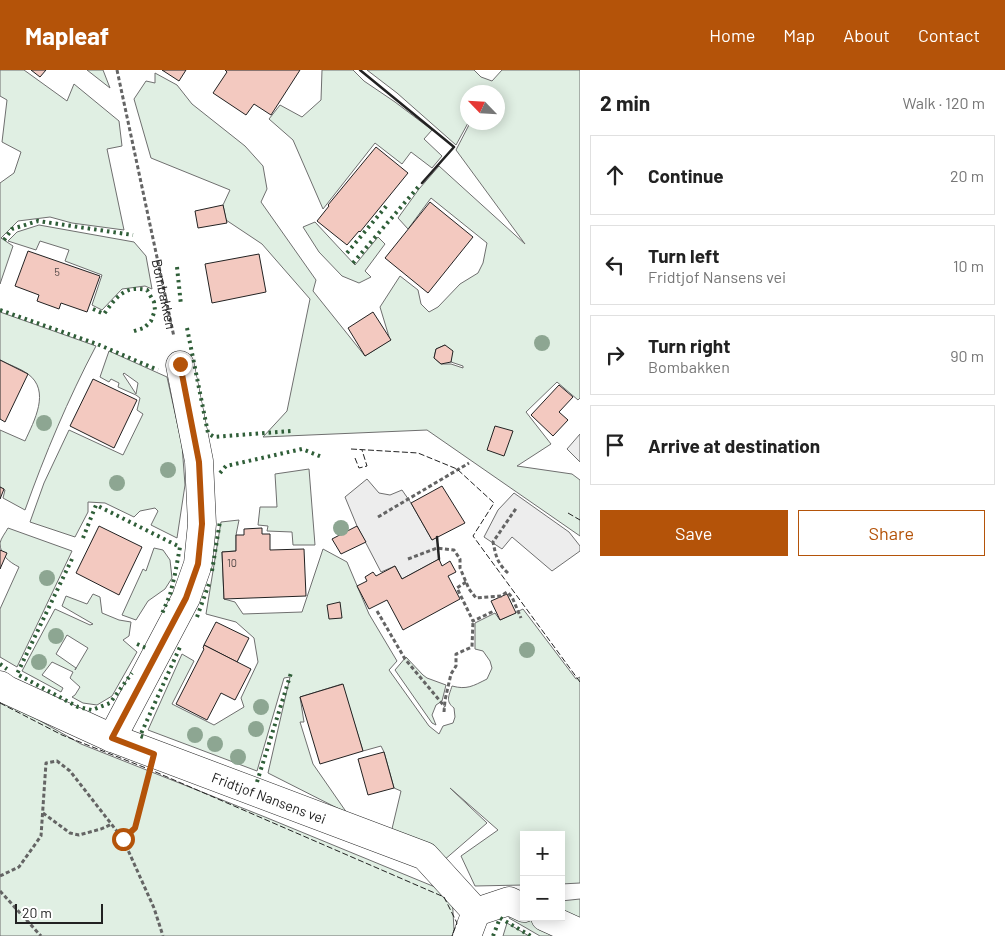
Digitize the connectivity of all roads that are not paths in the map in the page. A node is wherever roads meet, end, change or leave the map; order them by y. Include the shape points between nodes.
1 (180, 364) road end
2 (0, 685) edge
3 (112, 738) junction
4 (520, 906) edge
5 (554, 921) edge
6 (471, 924) edge
7 (580, 933) edge

1 - 3 street via 199,462 202,524 198,564 186,598
2 - 3 street, Fridtjof Nansens vei
3 - 6 street, Fridtjof Nansens vei via 424,856
4 - 6 street, Fridtjof Nansens vei via 509,901
5 - 7 street

